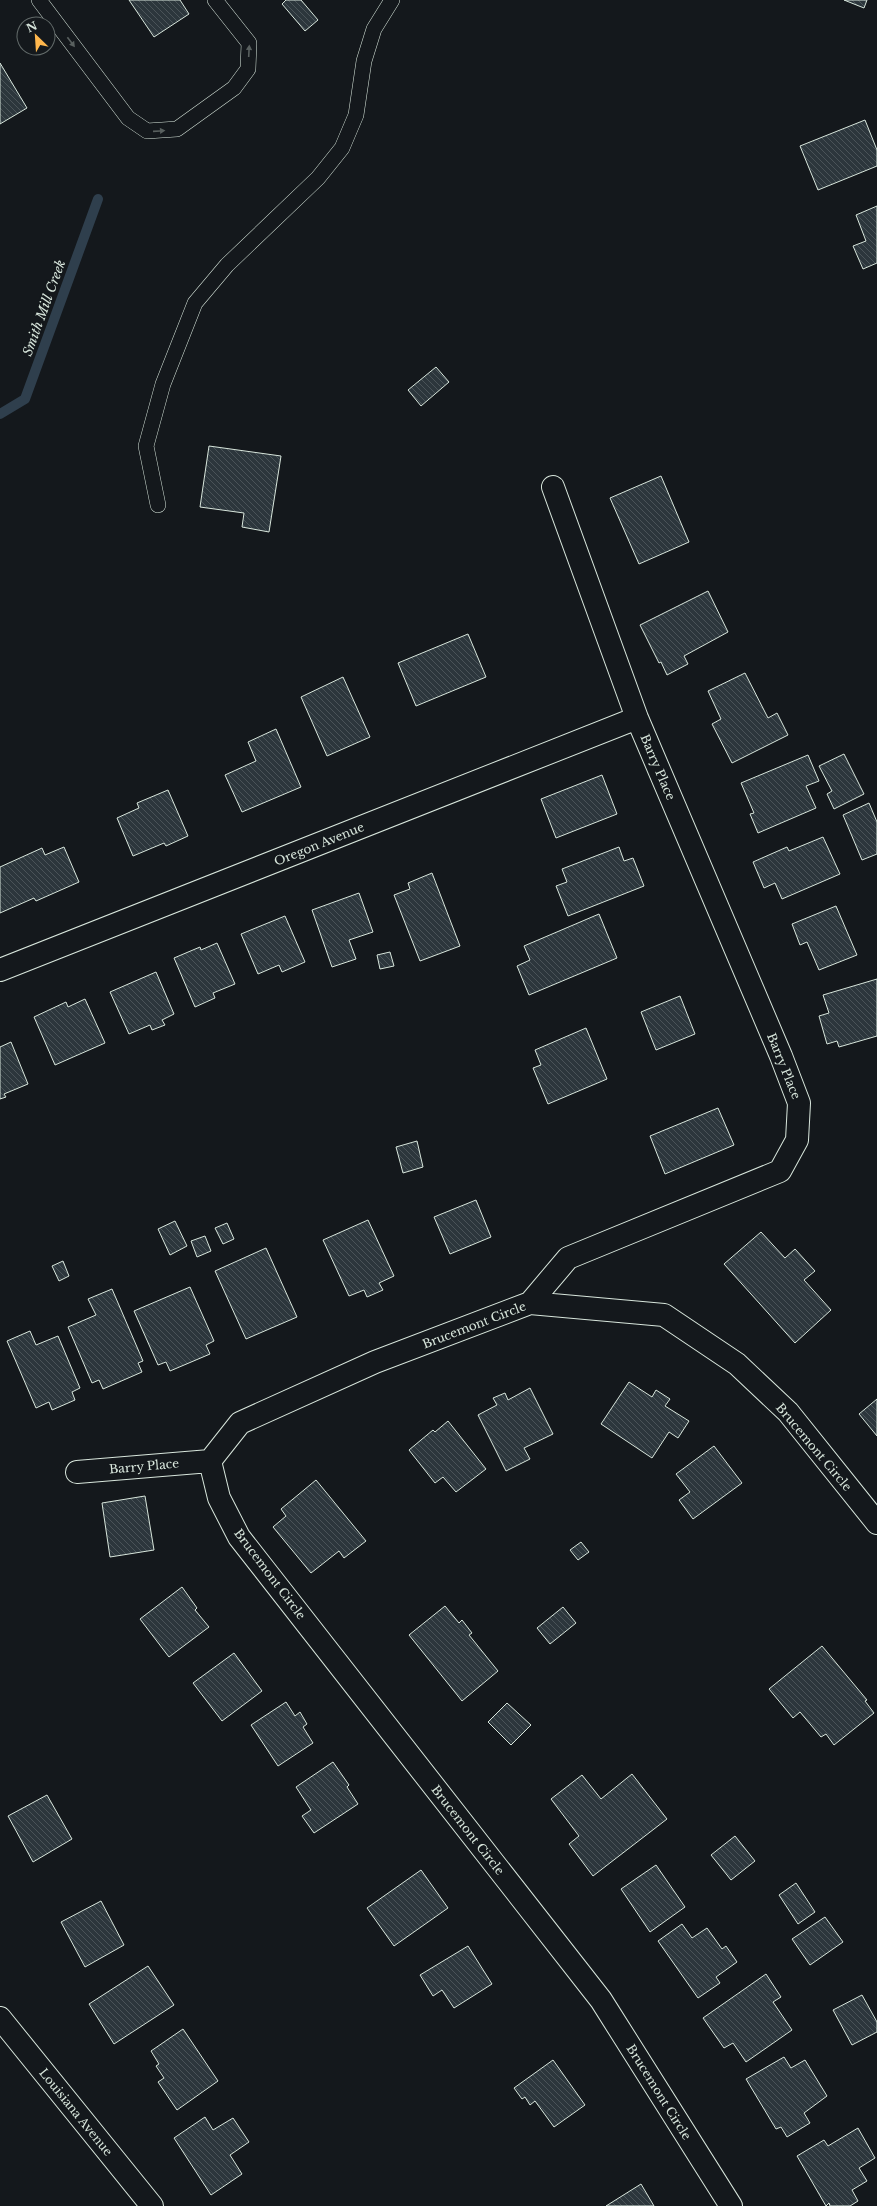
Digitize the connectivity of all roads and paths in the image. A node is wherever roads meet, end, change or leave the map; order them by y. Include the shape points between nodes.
1 (39, 0) edge
2 (215, 0) edge
3 (392, 0) edge
4 (553, 487) dead end
5 (158, 505) dead end
6 (637, 718) junction
7 (0, 970) edge
8 (530, 1303) junction
9 (210, 1461) junction
10 (78, 1472) dead end
11 (877, 1523) edge
12 (0, 2018) edge
13 (152, 2206) edge
14 (731, 2206) edge

1 -> 2 lane via 128,118 147,131 177,129 234,88 248,69 249,43
3 - 5 lane via 374,29 364,61 356,115 342,148 318,178 227,265 195,303 163,384 146,446
4 - 6 street, Barry Place
6 - 7 street, Oregon Avenue
6 - 8 street, Barry Place via 799,1103 796,1140 780,1171 568,1258
8 - 9 street, Brucemont Circle via 375,1362 240,1423
8 - 11 street, Brucemont Circle via 664,1315 737,1364 788,1412
9 - 10 street, Barry Place
9 - 14 street, Brucemont Circle via 219,1498 239,1537 601,2000
12 - 13 street, Louisiana Avenue

